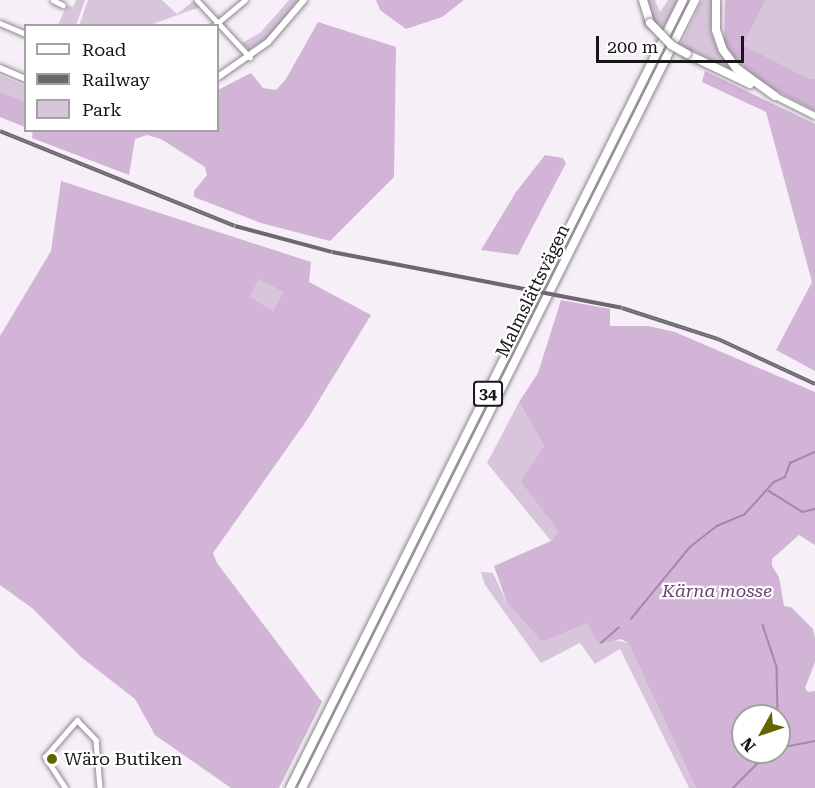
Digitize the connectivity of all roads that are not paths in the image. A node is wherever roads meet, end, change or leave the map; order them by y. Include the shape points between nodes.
1 (52, 0) edge
2 (197, 0) edge
3 (245, 0) edge
4 (304, 0) edge
5 (643, 0) edge
6 (683, 0) edge
7 (695, 0) edge
8 (716, 0) edge
9 (63, 5) dead end
10 (0, 23) edge
11 (217, 24) edge
12 (219, 26) edge
13 (24, 33) edge
14 (250, 57) junction
15 (0, 68) edge
16 (219, 76) edge
17 (24, 78) edge
18 (775, 96) junction
19 (815, 116) edge
20 (65, 788) edge
21 (100, 788) edge
22 (290, 788) edge
23 (302, 788) edge

1 - 9 street
2 - 11 street
3 - 11 street
4 - 14 street via 284,26
5 - 18 highway, bridge via 650,23 671,45
6 - 22 highway, Malmslättsvägen / 34
7 - 23 highway, Malmslättsvägen / 34
8 - 18 highway via 716,30 723,50 736,68
10 - 13 street
12 - 14 street
14 - 16 street
15 - 17 street
18 - 19 street
20 - 21 street via 45,757 77,720 96,740

